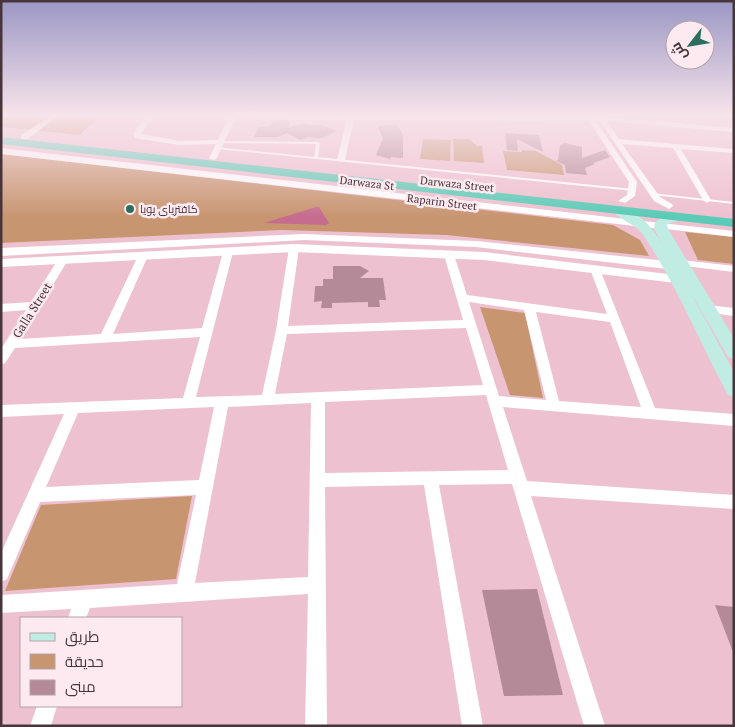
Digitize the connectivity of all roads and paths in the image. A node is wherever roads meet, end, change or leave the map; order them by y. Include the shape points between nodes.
1 (87, 149) edge
2 (217, 149) joint
3 (285, 149) edge
4 (317, 149) edge
5 (344, 149) edge
6 (614, 149) edge
7 (623, 149) edge
8 (678, 149) edge
9 (704, 149) edge
10 (1, 150) edge
11 (733, 152) edge
12 (284, 155) junction
13 (316, 158) junction
14 (341, 160) junction
15 (375, 179) junction
16 (634, 190) junction
17 (654, 194) junction
18 (707, 200) junction
19 (734, 203) edge
20 (620, 206) junction
21 (673, 212) junction
22 (734, 214) edge
23 (734, 223) edge
24 (654, 230) junction
25 (734, 234) edge
26 (294, 248) junction
27 (476, 250) junction
28 (1, 252) edge
29 (228, 252) junction
30 (449, 254) junction
31 (143, 256) junction
32 (63, 260) junction
33 (1, 263) edge
34 (674, 264) junction
35 (595, 269) junction
36 (734, 269) edge
37 (676, 279) junction
38 (463, 298) junction
39 (34, 306) junction
40 (529, 307) junction
41 (1, 308) edge
42 (708, 309) junction
43 (734, 312) edge
44 (614, 319) junction
45 (471, 324) junction
46 (282, 330) junction
47 (206, 332) junction
48 (105, 338) junction
49 (11, 344) junction
50 (734, 353) edge
51 (1, 360) edge
52 (734, 390) edge
53 (493, 396) junction
54 (318, 398) junction
55 (267, 400) junction
56 (222, 402) junction
57 (188, 403) junction
58 (554, 406) junction
59 (73, 408) junction
60 (1, 411) edge
61 (650, 413) junction
62 (734, 420) edge
63 (430, 478) junction
64 (318, 480) junction
65 (519, 482) junction
66 (205, 487) junction
67 (35, 495) junction
68 (734, 502) edge
69 (1, 573) edge
70 (317, 585) junction
71 (184, 593) junction
72 (84, 599) junction
73 (1, 604) edge
74 (77, 617) edge
75 (47, 707) edge
76 (40, 726) edge
77 (316, 726) edge
78 (474, 726) edge
79 (595, 726) edge

1 - 15 highway, Darwaza St
2 - 12 lane
2 - 15 highway
3 - 12 lane
4 - 13 lane
5 - 14 street
6 - 16 street via 633,182
7 - 17 street
8 - 18 street
9 - 11 street
10 - 24 street, Raparin Street
12 - 13 lane
13 - 14 lane
14 - 16 lane
15 - 20 highway, Darwaza St
16 - 20 street
17 - 18 lane
17 - 21 street
18 - 19 lane
20 - 21 highway, Darwaza St
20 - 24 main road
21 - 22 highway
21 - 23 highway, Darwaza St
21 - 24 main road
24 - 25 street, Raparin Street
24 - 34 main road
26 - 29 street
26 - 30 street
26 - 46 street
27 - 28 street via 304,237
27 - 30 street
27 - 34 street
27 - 35 street
29 - 31 street
29 - 47 street
30 - 38 street
31 - 32 street
31 - 48 street
32 - 33 street
32 - 39 street, Galla Street
34 - 36 street
34 - 37 main road
34 - 42 main road
35 - 37 street
35 - 44 street
37 - 52 main road
38 - 40 street
38 - 45 street
39 - 41 street
39 - 49 street, Galla Street
40 - 44 street
40 - 58 street
42 - 43 street
42 - 50 main road
44 - 61 street
45 - 46 street
45 - 53 street
46 - 55 street
47 - 48 street
47 - 57 street
48 - 49 street
49 - 51 street, Galla Street
53 - 54 street
53 - 58 street
53 - 65 street
54 - 55 street
54 - 64 street
55 - 56 street
56 - 57 street
56 - 66 street
57 - 59 street
58 - 61 street
59 - 60 street
59 - 67 street
61 - 62 street
63 - 64 street
63 - 65 street
63 - 78 street
64 - 70 street
65 - 68 street
65 - 79 street
66 - 67 street
66 - 71 street
67 - 69 street
70 - 71 street
70 - 77 street
71 - 72 street
72 - 73 street
72 - 74 street
75 - 76 street

